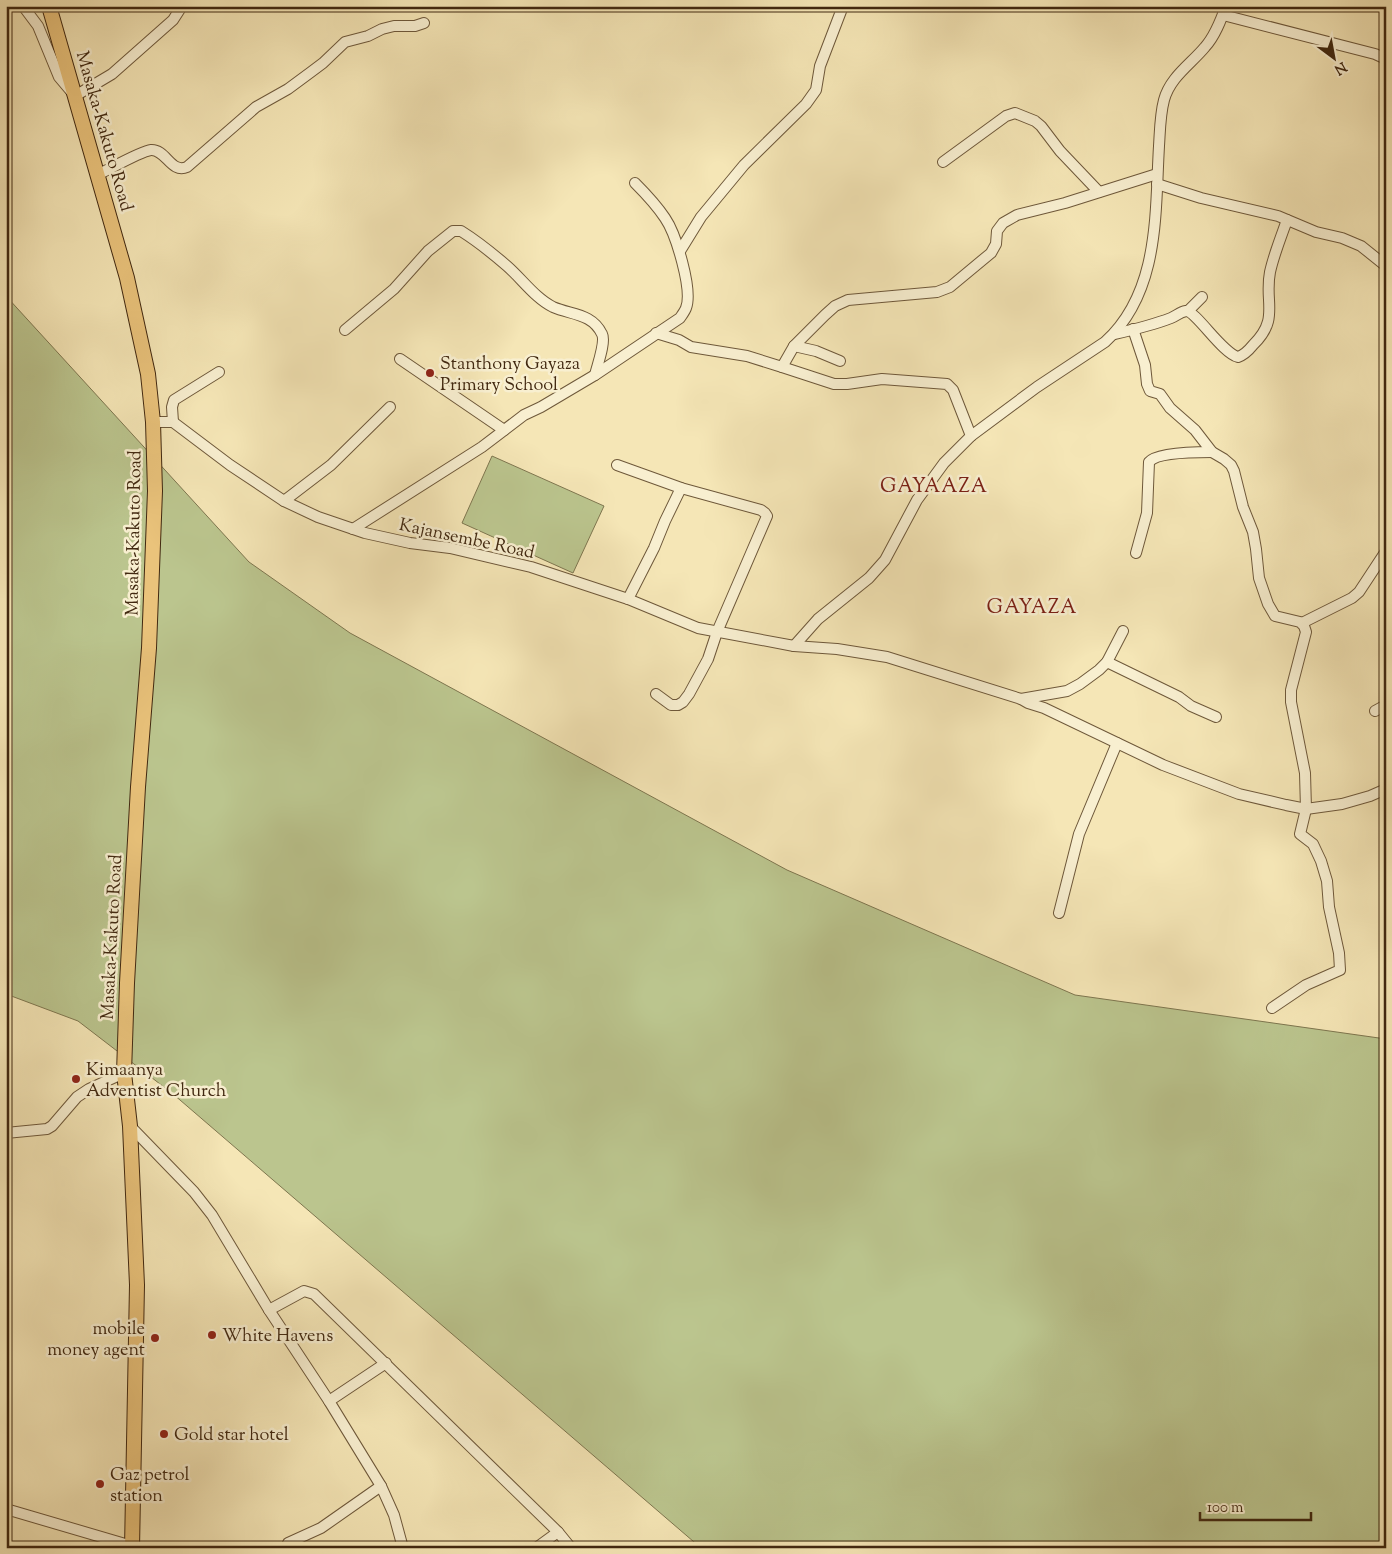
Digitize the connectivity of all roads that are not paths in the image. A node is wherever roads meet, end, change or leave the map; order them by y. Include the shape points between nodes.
1 (22, 6) edge
2 (49, 6) edge
3 (182, 6) edge
4 (843, 6) edge
5 (1224, 10) edge
6 (424, 23) dead end
7 (1386, 58) edge
8 (75, 96) junction
9 (943, 162) dead end
10 (97, 175) junction
11 (1157, 179) junction
12 (634, 183) dead end
13 (1099, 192) junction
14 (1287, 220) junction
15 (680, 251) junction
16 (1386, 266) edge
17 (1202, 297) dead end
18 (1188, 311) junction
19 (1133, 329) junction
20 (345, 330) dead end
21 (656, 334) junction
22 (1114, 334) junction
23 (794, 346) junction
24 (400, 359) dead end
25 (840, 361) dead end
26 (782, 367) junction
27 (219, 372) dead end
28 (595, 375) junction
29 (390, 407) dead end
30 (154, 422) junction
31 (173, 422) junction
32 (504, 430) junction
33 (971, 436) junction
34 (1212, 452) junction
35 (617, 465) dead end
36 (681, 488) junction
37 (284, 501) junction
38 (353, 529) junction
39 (1386, 552) edge
40 (1136, 553) dead end
41 (628, 599) junction
42 (1302, 623) junction
43 (1123, 631) dead end
44 (717, 632) junction
45 (794, 646) junction
46 (1107, 662) junction
47 (656, 694) dead end
48 (1021, 698) junction
49 (1386, 705) edge
50 (1375, 711) dead end
51 (1216, 718) dead end
52 (1117, 742) junction
53 (1386, 789) edge
54 (1306, 809) junction
55 (1059, 913) dead end
56 (1272, 1008) dead end
57 (124, 1073) junction
58 (130, 1126) junction
59 (6, 1133) edge
60 (269, 1310) junction
61 (386, 1363) junction
62 (329, 1401) junction
63 (381, 1486) junction
64 (6, 1509) edge
65 (558, 1532) junction
66 (288, 1543) dead end
67 (132, 1547) edge
68 (403, 1548) edge
69 (536, 1548) edge
70 (571, 1548) edge

1 - 8 street via 35,20 54,67
2 - 8 highway, Masaka-Kakuto Road
3 - 8 street via 173,20 112,74
4 - 15 street via 820,66 816,90 744,165 701,216
5 - 7 street via 1299,35
5 - 11 street via 1206,46 1172,81 1164,100
6 - 10 street via 394,26 345,42 288,89 256,106 183,169 175,168 152,150
8 - 10 highway, Masaka-Kakuto Road
9 - 13 street via 1006,116 1015,113 1041,126
10 - 30 highway, Masaka-Kakuto Road via 136,314
11 - 13 street
11 - 14 street via 1201,198
11 - 22 street via 1154,241 1146,275 1131,308
12 - 15 street via 666,218
13 - 23 street via 1017,215 1002,223 990,253 950,287 937,292 848,300 835,306
14 - 16 street via 1361,246
14 - 18 street via 1269,277 1269,321 1260,339 1246,353 1238,357 1231,354
15 - 21 street via 688,297 686,307 680,318
17 - 18 street
18 - 19 street
19 - 22 street
19 - 34 street via 1150,391 1160,394
20 - 28 street via 394,289 428,252 454,231 461,231 507,266 545,301 585,316 596,326 603,336 603,343
21 - 26 street via 691,346 747,356
21 - 28 street
22 - 33 street
23 - 25 street
23 - 26 street
24 - 32 street
26 - 33 street via 834,384 882,379 947,384 953,390
27 - 31 street via 174,400
28 - 32 street
29 - 37 street via 331,465
30 - 31 street
30 - 57 highway, Masaka-Kakuto Road via 149,638
31 - 37 street, Kajansembe Road
32 - 38 street
33 - 45 street via 944,463 916,500 885,560 869,578 818,619
34 - 40 street via 1160,456 1149,462 1147,513
34 - 42 street via 1231,465 1234,471 1253,532 1259,578 1271,611 1280,618
35 - 36 street
36 - 41 street
36 - 44 street via 761,510 767,516
37 - 38 street, Kajansembe Road
38 - 41 street, Kajansembe Road via 494,557
39 - 42 street via 1352,598
41 - 44 street, Kajansembe Road via 698,628
42 - 54 street via 1306,632 1291,690 1291,702 1305,773
43 - 46 street
44 - 45 street, Kajansembe Road
44 - 47 street via 708,658 683,702 671,705
45 - 48 street, Kajansembe Road via 887,657
46 - 48 street via 1067,691
46 - 51 street
48 - 52 street, Kajansembe Road
49 - 50 street
52 - 54 street, Kajansembe Road via 1163,765 1239,794
52 - 55 street via 1079,834
53 - 54 street via 1342,804
54 - 56 street via 1300,834 1313,844 1327,881 1340,970 1306,985
57 - 58 highway, Masaka-Kakuto Road
57 - 59 street via 77,1097 47,1129
58 - 60 street via 212,1215
58 - 67 highway, Masaka-Kakuto Road via 137,1285
60 - 61 street via 304,1292 314,1294
60 - 62 street
61 - 62 street
61 - 65 street
62 - 63 street
63 - 66 street via 321,1528
63 - 68 street via 394,1515
64 - 67 street
65 - 69 street
65 - 70 street

